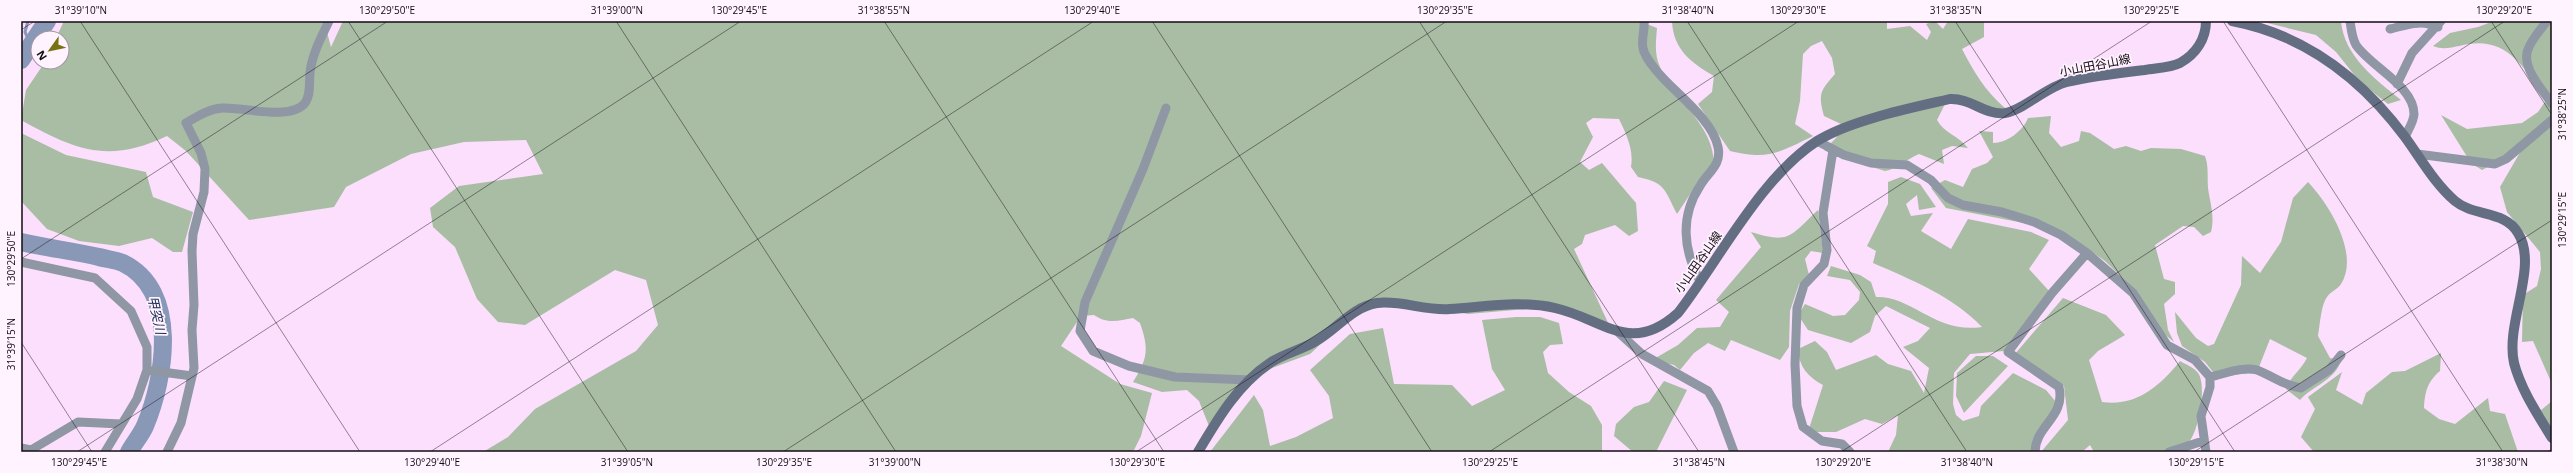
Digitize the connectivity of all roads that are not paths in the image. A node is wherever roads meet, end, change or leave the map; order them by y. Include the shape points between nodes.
1 (329, 21) edge
2 (1644, 21) edge
3 (2206, 21) edge
4 (2232, 21) edge
5 (2350, 21) edge
6 (2547, 21) edge
7 (2439, 24) edge
8 (2390, 29) dead end
9 (2397, 84) junction
10 (2552, 104) edge
11 (1166, 108) dead end
12 (2552, 120) edge
13 (2405, 137) junction
14 (1817, 141) junction
15 (1833, 150) junction
16 (2417, 154) junction
17 (2087, 253) junction
18 (21, 262) edge
19 (1700, 281) junction
20 (1619, 333) junction
21 (2341, 355) dead end
22 (147, 370) junction
23 (192, 376) junction
24 (2210, 377) junction
25 (1250, 380) junction
26 (121, 424) junction
27 (2552, 438) edge
28 (2203, 441) junction
29 (21, 448) edge
30 (105, 452) edge
31 (167, 452) edge
32 (1198, 452) edge
33 (1734, 452) edge
34 (1850, 452) edge
35 (2035, 452) edge
36 (2169, 452) edge
37 (2206, 452) edge

1 - 23 street via 314,54 306,102 299,109 259,112 222,108 210,110 186,122 201,153 205,169 204,192 193,234
2 - 19 street via 1643,49 1650,62 1668,85 1709,126 1718,147 1718,163 1700,185 1689,205 1685,235 1693,268
3 - 14 main road, 小山田谷山線 via 2206,30 2200,44 2190,56 2172,66 2067,82 2010,112 1995,113 1966,100 1950,99 1847,128
4 - 13 main road via 2255,25 2312,49 2350,75 2379,104
5 - 9 street via 2355,44
6 - 10 street via 2528,48 2527,58 2530,71
7 - 8 street via 2416,22
7 - 9 street via 2412,53
9 - 13 street via 2408,94 2413,106 2414,116
11 - 25 street via 1144,169 1085,302 1080,331 1093,351 1129,366 1175,377
12 - 16 street via 2506,159 2495,164
13 - 16 main road
14 - 15 street
14 - 19 main road, 小山田谷山線 via 1780,172
15 - 17 street via 1871,163 1907,165 1931,180 1948,198 1978,210 2002,212 2034,222 2061,235
15 - 34 street via 1823,213 1827,250 1824,264 1804,285 1797,308 1797,406 1803,427 1822,441 1842,444
16 - 27 main road via 2435,179 2456,201 2465,207 2504,219 2519,233 2524,253 2525,276 2513,324 2514,363 2524,389
17 - 24 street via 2133,293 2168,344 2195,360
17 - 35 street via 2052,293 2008,352 2059,387 2061,397 2057,412 2035,442
18 - 22 street via 95,278 132,311 147,347
19 - 20 main road, 小山田谷山線 via 1678,313 1661,326 1638,334
20 - 25 main road, 小山田谷山線 via 1556,308 1533,304 1447,310 1377,303 1362,308 1346,318 1317,341 1271,362
20 - 33 street via 1642,354 1708,391 1717,406
21 - 24 street via 2329,370 2301,388 2290,386 2256,370 2244,369
22 - 23 street
22 - 26 street via 137,399
23 - 31 street via 182,423
24 - 28 street via 2210,387 2201,416
25 - 32 main road, 小山田谷山線 via 1224,411
26 - 29 street via 78,422 31,450
26 - 30 street
28 - 36 street
28 - 37 street

